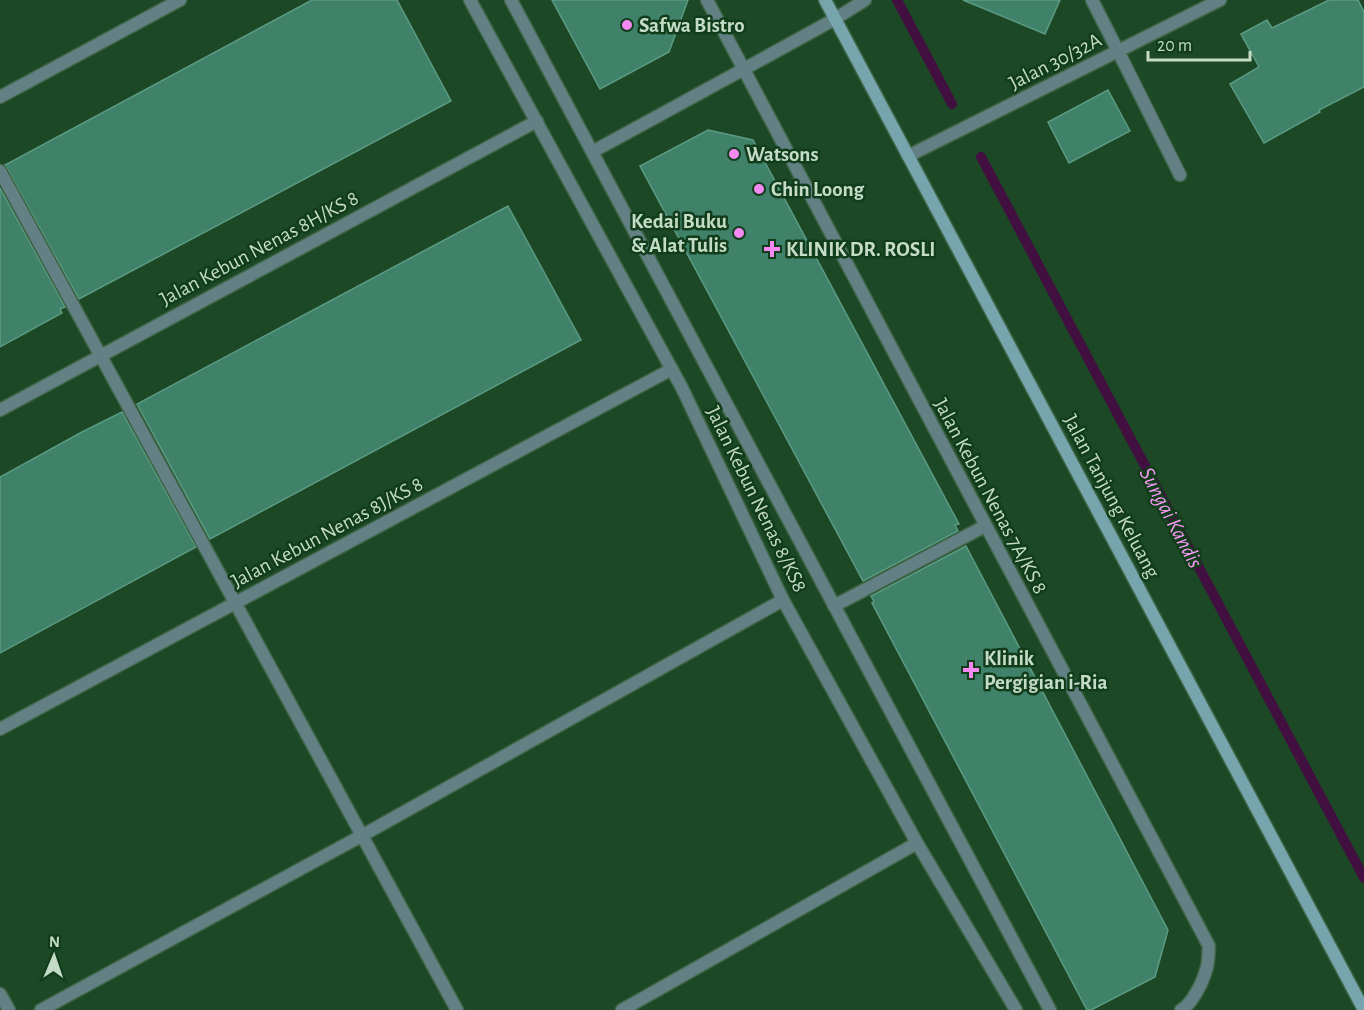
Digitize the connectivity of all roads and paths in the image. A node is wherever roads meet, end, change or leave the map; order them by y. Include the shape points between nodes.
1 (180, 0) edge
2 (470, 0) edge
3 (512, 0) edge
4 (707, 0) edge
5 (825, 0) edge
6 (865, 0) edge
7 (1092, 0) edge
8 (1220, 0) edge
9 (835, 19) junction
10 (1118, 51) junction
11 (744, 69) junction
12 (0, 97) edge
13 (537, 122) junction
14 (592, 152) junction
15 (908, 156) junction
16 (0, 171) edge
17 (1180, 174) dead end
18 (101, 355) junction
19 (672, 369) junction
20 (0, 410) edge
21 (985, 526) junction
22 (783, 600) junction
23 (236, 603) junction
24 (834, 606) junction
25 (0, 729) edge
26 (363, 835) junction
27 (917, 843) junction
28 (0, 994) edge
29 (1361, 1009) edge
30 (9, 1010) edge
31 (41, 1010) edge
32 (457, 1010) edge
33 (622, 1010) edge
34 (1016, 1010) edge
35 (1050, 1010) edge
36 (1181, 1010) edge

1 - 12 street
2 - 13 street, Jalan Kebun Nenas 8/KS8
3 - 14 street
4 - 11 street, Jalan Kebun Nenas 7A/KS 8
5 - 9 main road, Jalan Tanjung Keluang
6 - 9 street
7 - 10 street
8 - 10 street, Jalan 30/32A
9 - 11 street
9 - 15 main road, Jalan Tanjung Keluang
10 - 15 street, Jalan 30/32A
10 - 17 street
11 - 14 street
11 - 21 street, Jalan Kebun Nenas 7A/KS 8
13 - 18 street, Jalan Kebun Nenas 8H/KS 8
13 - 19 street, Jalan Kebun Nenas 8/KS8
14 - 24 street
15 - 29 main road, Jalan Tanjung Keluang
16 - 18 street
18 - 20 street, Jalan Kebun Nenas 8H/KS 8
18 - 23 street
19 - 22 street, Jalan Kebun Nenas 8/KS8
19 - 23 street, Jalan Kebun Nenas 8J/KS 8
21 - 24 street
21 - 36 street, Jalan Kebun Nenas 7A/KS 8 via 1209,946 1207,969 1196,993
22 - 26 street
22 - 27 street, Jalan Kebun Nenas 8/KS8
23 - 25 street, Jalan Kebun Nenas 8J/KS 8
23 - 26 street
24 - 35 street
26 - 31 street
26 - 32 street
27 - 33 street
27 - 34 street, Jalan Kebun Nenas 8/KS8
28 - 30 street

